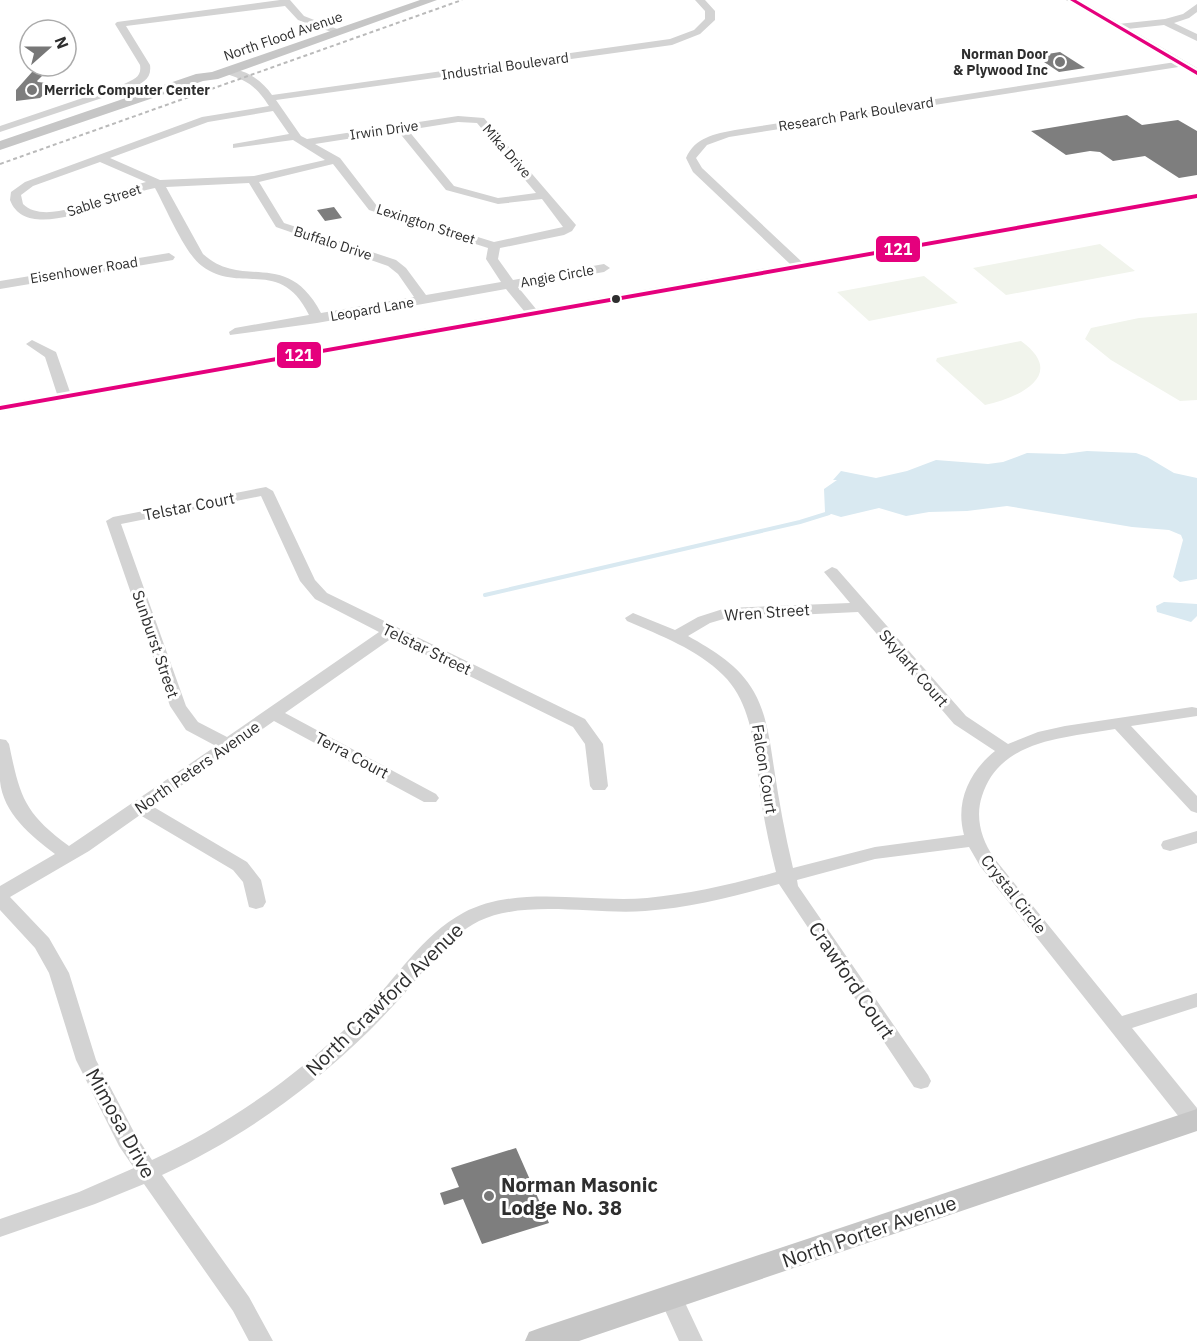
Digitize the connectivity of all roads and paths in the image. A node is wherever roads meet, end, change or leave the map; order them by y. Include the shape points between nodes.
1 (430, 0) edge
2 (700, 0) edge
3 (1072, 0) edge
4 (286, 2) edge
5 (1197, 7) edge
6 (1165, 22) junction
7 (1120, 28) junction
8 (345, 30) junction
9 (1197, 38) edge
10 (1182, 64) junction
11 (228, 71) junction
12 (1197, 73) edge
13 (214, 76) junction
14 (272, 103) junction
15 (464, 119) joint
16 (401, 128) junction
17 (0, 129) edge
18 (299, 139) junction
19 (0, 146) edge
20 (237, 146) dead end
21 (0, 152) edge
22 (101, 158) junction
23 (336, 160) junction
24 (252, 179) junction
25 (159, 184) junction
26 (545, 195) junction
27 (1197, 196) edge
28 (493, 246) junction
29 (169, 257) dead end
30 (799, 266) junction
31 (604, 268) dead end
32 (509, 284) junction
33 (0, 285) edge
34 (422, 299) junction
35 (533, 314) junction
36 (317, 319) junction
37 (235, 332) dead end
38 (32, 345) dead end
39 (65, 397) junction
40 (0, 408) edge
41 (266, 491) joint
42 (112, 521) joint
43 (832, 572) dead end
44 (862, 607) junction
45 (633, 618) dead end
46 (390, 632) junction
47 (676, 636) junction
48 (1192, 712) dead end
49 (273, 714) junction
50 (1119, 723) junction
51 (0, 744) edge
52 (228, 745) junction
53 (1007, 752) junction
54 (599, 786) dead end
55 (430, 798) dead end
56 (140, 807) junction
57 (1197, 807) edge
58 (1197, 837) edge
59 (975, 840) junction
60 (1170, 845) dead end
61 (69, 855) junction
62 (786, 876) junction
63 (0, 896) edge
64 (256, 902) dead end
65 (1197, 1000) edge
66 (1119, 1024) junction
67 (921, 1081) dead end
68 (1196, 1120) edge
69 (148, 1171) junction
70 (0, 1228) edge
71 (671, 1297) junction
72 (261, 1341) edge
73 (540, 1341) edge
74 (691, 1341) edge

1 - 8 main road, North Flood Avenue
2 - 14 street, Industrial Boulevard via 710,11 710,20 697,32 672,42
3 - 7 main road
4 - 8 street via 302,18
4 - 17 street via 120,24 145,65 142,78
5 - 6 street via 1186,16
6 - 7 street
6 - 9 street
7 - 10 main road
8 - 11 main road, North Flood Avenue
10 - 12 main road
10 - 30 street, Research Park Boulevard via 734,133 697,147 692,158 697,170
11 - 13 main road, North Flood Avenue
11 - 14 street, Lexington Street via 258,83
13 - 19 main road, North Flood Avenue via 201,77
13 - 21 main road, North Flood Avenue
14 - 18 street, Lexington Street
14 - 22 street, Sable Street via 206,119
15 - 16 street, Irwin Drive
15 - 26 street, Mika Drive via 483,122
16 - 18 street, Irwin Drive
16 - 26 street via 447,186 498,201
18 - 20 street, Irwin Drive
18 - 23 street, Lexington Street
22 - 25 street
22 - 25 street, Sable Street via 24,186 15,194 17,206 34,216 53,216
23 - 24 street, Sable Street
23 - 28 street, Lexington Street via 374,208
24 - 25 street, Sable Street
24 - 34 street, Buffalo Drive via 280,225 392,263
25 - 36 street via 205,264 289,283 300,291
26 - 28 street, Mika Drive via 569,222 568,229
27 - 30 street
28 - 32 street, Lexington Street via 493,262
29 - 33 street, Eisenhower Road
30 - 35 street
31 - 32 street, Angie Circle
32 - 34 street, Leopard Lane
32 - 35 street, Lexington Street
34 - 36 street, Leopard Lane
35 - 39 street
36 - 37 street, Leopard Lane
38 - 39 street via 51,355
39 - 40 street
41 - 42 street, Telstar Court
41 - 46 street, Telstar Street via 311,586 336,605
42 - 52 street, Sunburst Street via 178,706 192,726
43 - 44 street, Skylark Court
44 - 47 street, Wren Street via 726,613
44 - 53 street, Skylark Court via 960,720
45 - 47 street, Falcon Court
46 - 49 street, North Peters Avenue
46 - 54 street, Telstar Street via 579,723 594,744
47 - 62 street, Falcon Court via 730,672 752,704
48 - 50 street, Crystal Circle
49 - 52 street, North Peters Avenue
49 - 55 street, Terra Court
50 - 53 street, Crystal Circle via 1051,733
50 - 57 street
51 - 61 street via 20,814 40,835
52 - 56 street, North Peters Avenue
53 - 59 street, Crystal Circle via 987,768 975,786 970,810
56 - 61 street, North Peters Avenue
56 - 64 street via 240,866 252,880
58 - 60 street
59 - 62 street, North Crawford Avenue via 880,852
59 - 66 street, Crystal Circle via 987,862
61 - 63 street, North Peters Avenue
62 - 67 street, Crawford Court via 789,887
62 - 69 street, North Crawford Avenue via 720,894 671,902 507,906 470,917 450,931 352,1035 306,1076 251,1115
63 - 69 street, Mimosa Drive via 42,943 59,972 86,1060 127,1140
65 - 66 street
66 - 68 street, Crystal Circle
68 - 71 main road, North Porter Avenue
69 - 70 street, North Crawford Avenue via 67,1206
69 - 72 street, Mimosa Drive via 241,1304
71 - 73 main road, North Porter Avenue
71 - 74 street

